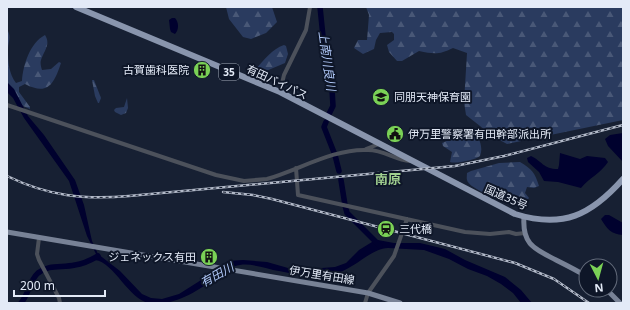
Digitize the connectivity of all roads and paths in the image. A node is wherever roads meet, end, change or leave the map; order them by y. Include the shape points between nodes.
1 (76, 7) edge
2 (310, 7) edge
3 (280, 92) junction
4 (7, 106) edge
5 (379, 144) junction
6 (365, 150) junction
7 (412, 161) junction
8 (296, 168) junction
9 (623, 179) edge
10 (524, 217) junction
11 (407, 219) junction
12 (7, 232) edge
13 (525, 234) junction
14 (39, 238) junction
15 (578, 272) edge
16 (368, 293) junction
17 (60, 303) edge
18 (365, 303) edge
19 (400, 303) edge

1 - 3 highway, 有田バイパス / 35
2 - 3 street via 306,30 286,70
3 - 5 highway, 有田バイパス / 35
4 - 8 street via 227,178 255,181 272,178
5 - 6 street
5 - 7 highway, 国道35号 / 35
6 - 7 street via 379,150
6 - 8 street via 339,153
7 - 10 highway, 国道35号 / 35 via 497,206
8 - 11 street via 298,195
9 - 10 highway, 国道35号 / 35 via 606,198 582,213 562,219
10 - 13 main road
11 - 13 street via 475,233
11 - 16 street via 396,253
12 - 14 main road
13 - 15 main road via 540,253
14 - 16 main road, 伊万里有田線
14 - 17 street via 37,254
16 - 18 street
16 - 19 main road, 伊万里有田線

